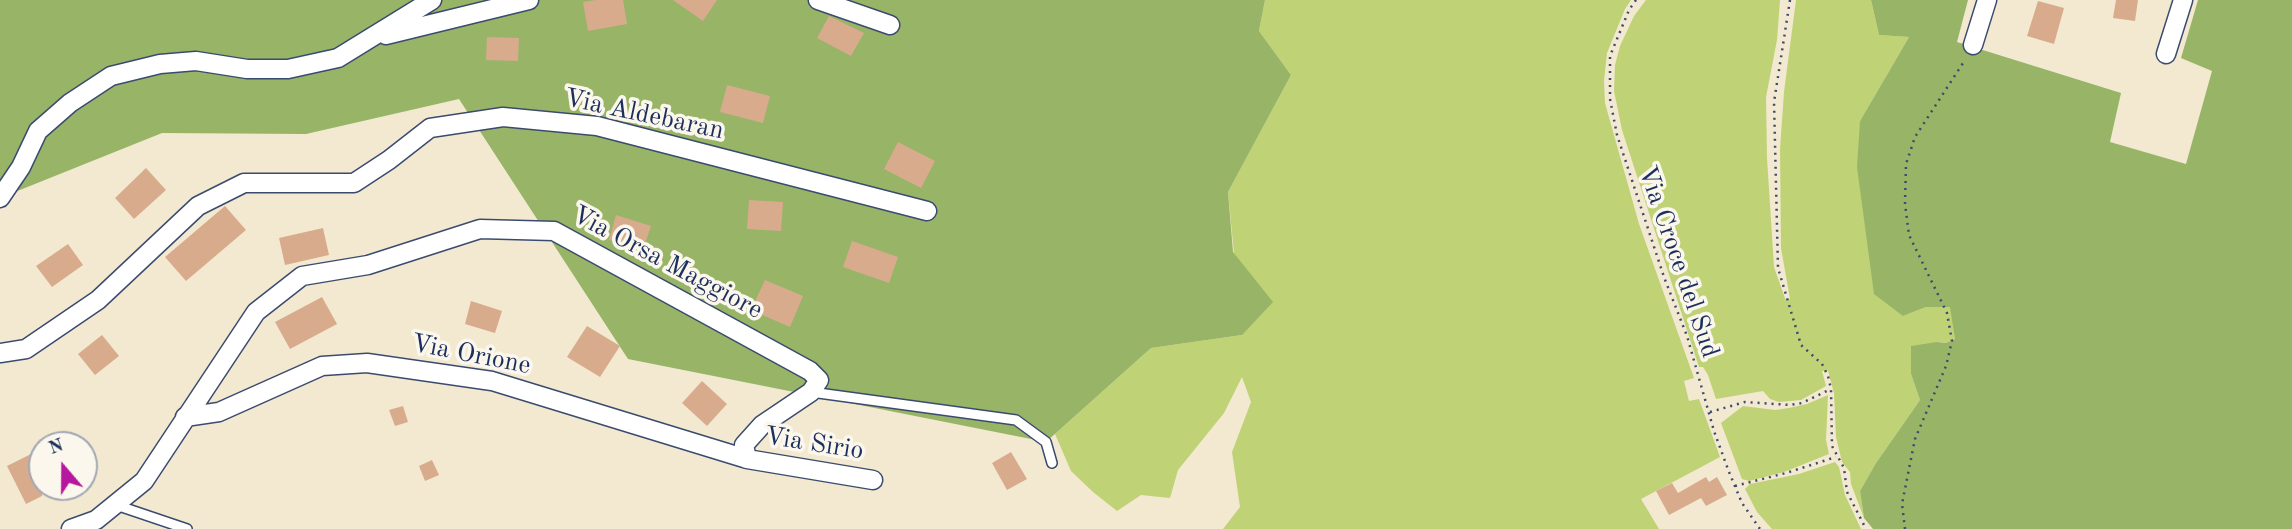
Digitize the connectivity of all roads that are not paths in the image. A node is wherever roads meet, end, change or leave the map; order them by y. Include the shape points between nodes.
1 (432, 0) edge
2 (529, 0) edge
3 (818, 0) edge
4 (1987, 0) edge
5 (2183, 0) edge
6 (890, 26) dead end
7 (369, 39) junction
8 (1973, 45) road end
9 (2166, 54) dead end
10 (0, 198) edge
11 (928, 211) dead end
12 (0, 354) edge
13 (810, 371) joint
14 (811, 392) junction
15 (185, 417) junction
16 (747, 459) junction
17 (1052, 463) dead end
18 (873, 480) dead end
19 (115, 505) junction
20 (71, 529) edge
21 (187, 529) edge

1 - 7 street
2 - 7 street
3 - 6 street
4 - 8 street
5 - 9 street
7 - 10 street via 338,58 288,69 247,69 196,61 111,76 38,131
11 - 12 street, Via Aldebaran via 597,126 503,117 430,128 354,183 244,183 198,206 98,300 26,349
13 - 14 street, Via Sirio via 819,380
13 - 15 street, Via Orsa Maggiore via 554,231 480,229 368,265 302,276 256,312
14 - 16 street, Via Sirio via 762,425 744,445
14 - 17 lane via 1016,420 1046,442
15 - 16 street, Via Orione via 219,412 321,366 367,363 492,381
15 - 19 street, Via Orsa Maggiore via 144,481
16 - 18 street, Via Sirio
19 - 20 street, Via Orsa Maggiore via 96,520
19 - 21 lane

